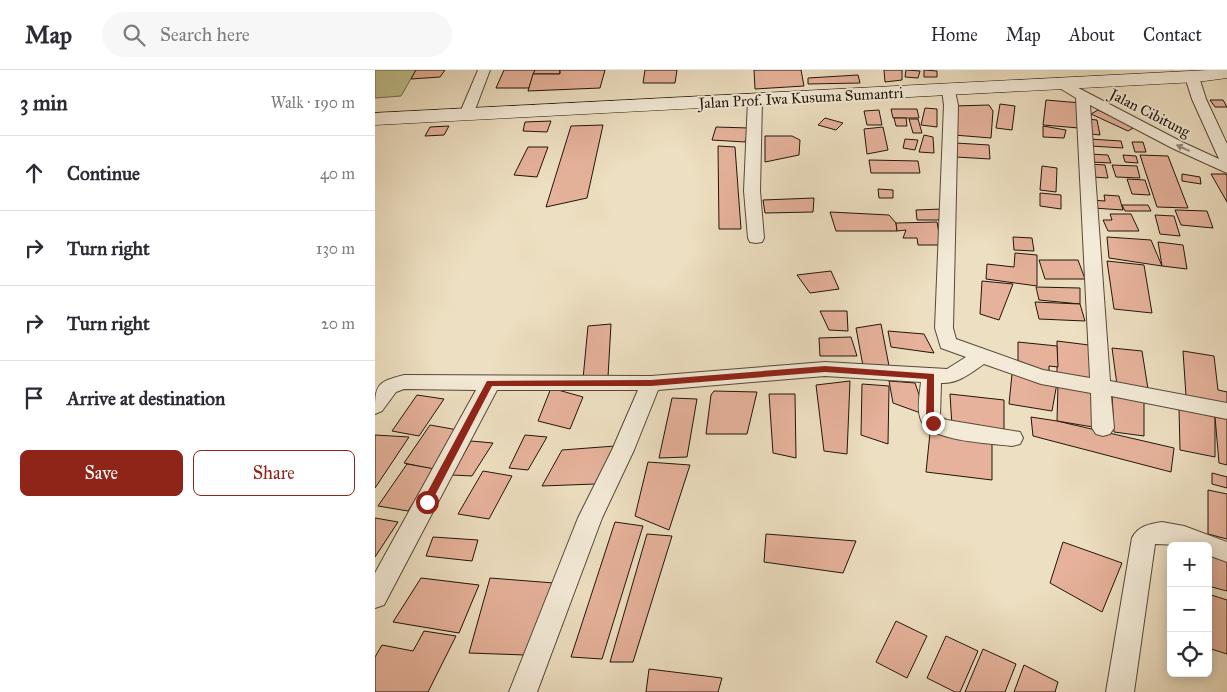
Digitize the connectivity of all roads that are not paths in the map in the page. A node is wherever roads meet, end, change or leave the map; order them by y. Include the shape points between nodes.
1 (484, 70) edge
2 (1227, 73) edge
3 (1193, 75) edge
4 (1060, 84) junction
5 (949, 90) junction
6 (1083, 98) junction
7 (755, 100) junction
8 (466, 115) junction
9 (375, 119) edge
10 (1227, 160) edge
11 (1227, 168) edge
12 (756, 238) dead end
13 (981, 356) junction
14 (931, 376) junction
15 (490, 383) junction
16 (651, 383) junction
17 (1101, 387) junction
18 (375, 406) edge
19 (1227, 411) edge
20 (1103, 428) dead end
21 (1012, 438) dead end
22 (1227, 552) edge
23 (375, 597) edge
24 (1126, 690) edge
25 (523, 692) edge

1 - 8 street
2 - 3 main road, Jalan Prof. Iwa Kusuma Sumantri
3 - 4 main road, Jalan Prof. Iwa Kusuma Sumantri
3 - 10 street, Jalan Cibitung via 1199,99
4 - 5 main road, Jalan Prof. Iwa Kusuma Sumantri
4 - 6 street, Jalan Cibitung
5 - 7 main road, Jalan Prof. Iwa Kusuma Sumantri
5 - 13 street via 944,335 953,346
11 -> 6 street, Jalan Cibitung
6 - 17 street
7 - 8 main road, Jalan Prof. Iwa Kusuma Sumantri
7 - 12 street via 752,191
8 - 9 main road, Jalan Prof. Iwa Kusuma Sumantri
13 - 14 street via 954,375
13 - 17 street via 1041,377
14 - 16 street via 825,369
14 - 21 street via 930,417 933,423 943,428
15 - 16 street
15 - 18 street via 405,382 389,386
15 - 23 street
16 - 25 street via 590,518
17 - 19 street
17 - 20 street
22 - 24 street via 1169,532 1153,532 1143,538

